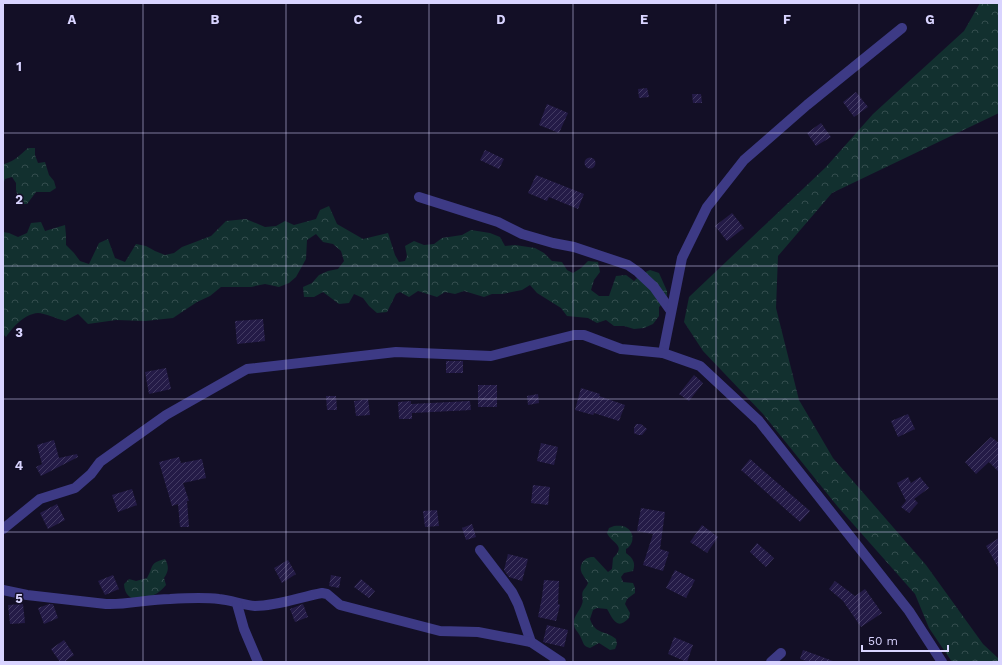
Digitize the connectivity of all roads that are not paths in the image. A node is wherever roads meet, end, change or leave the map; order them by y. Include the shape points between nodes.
1 (902, 28) dead end
2 (420, 197) dead end
3 (671, 311) junction
4 (662, 353) junction
5 (3, 529) edge
6 (480, 550) dead end
7 (3, 590) edge
8 (237, 604) junction
9 (531, 642) junction
10 (781, 653) dead end
11 (258, 662) edge
12 (561, 662) edge
13 (771, 662) edge
14 (942, 662) edge

1 - 3 street via 744,160 707,207 682,258
2 - 3 street via 498,222 522,234 574,247 628,265 654,287
3 - 4 street
4 - 5 street via 621,349 584,335 491,356 396,352 247,369 166,415 100,462 75,488 40,499
4 - 14 street via 700,366 759,421 909,611
6 - 9 street via 512,592
7 - 8 street via 106,604 170,598 220,599
8 - 9 street via 271,605 322,593 340,605 440,631 478,632
8 - 11 street via 246,635
9 - 12 street
10 - 13 street

